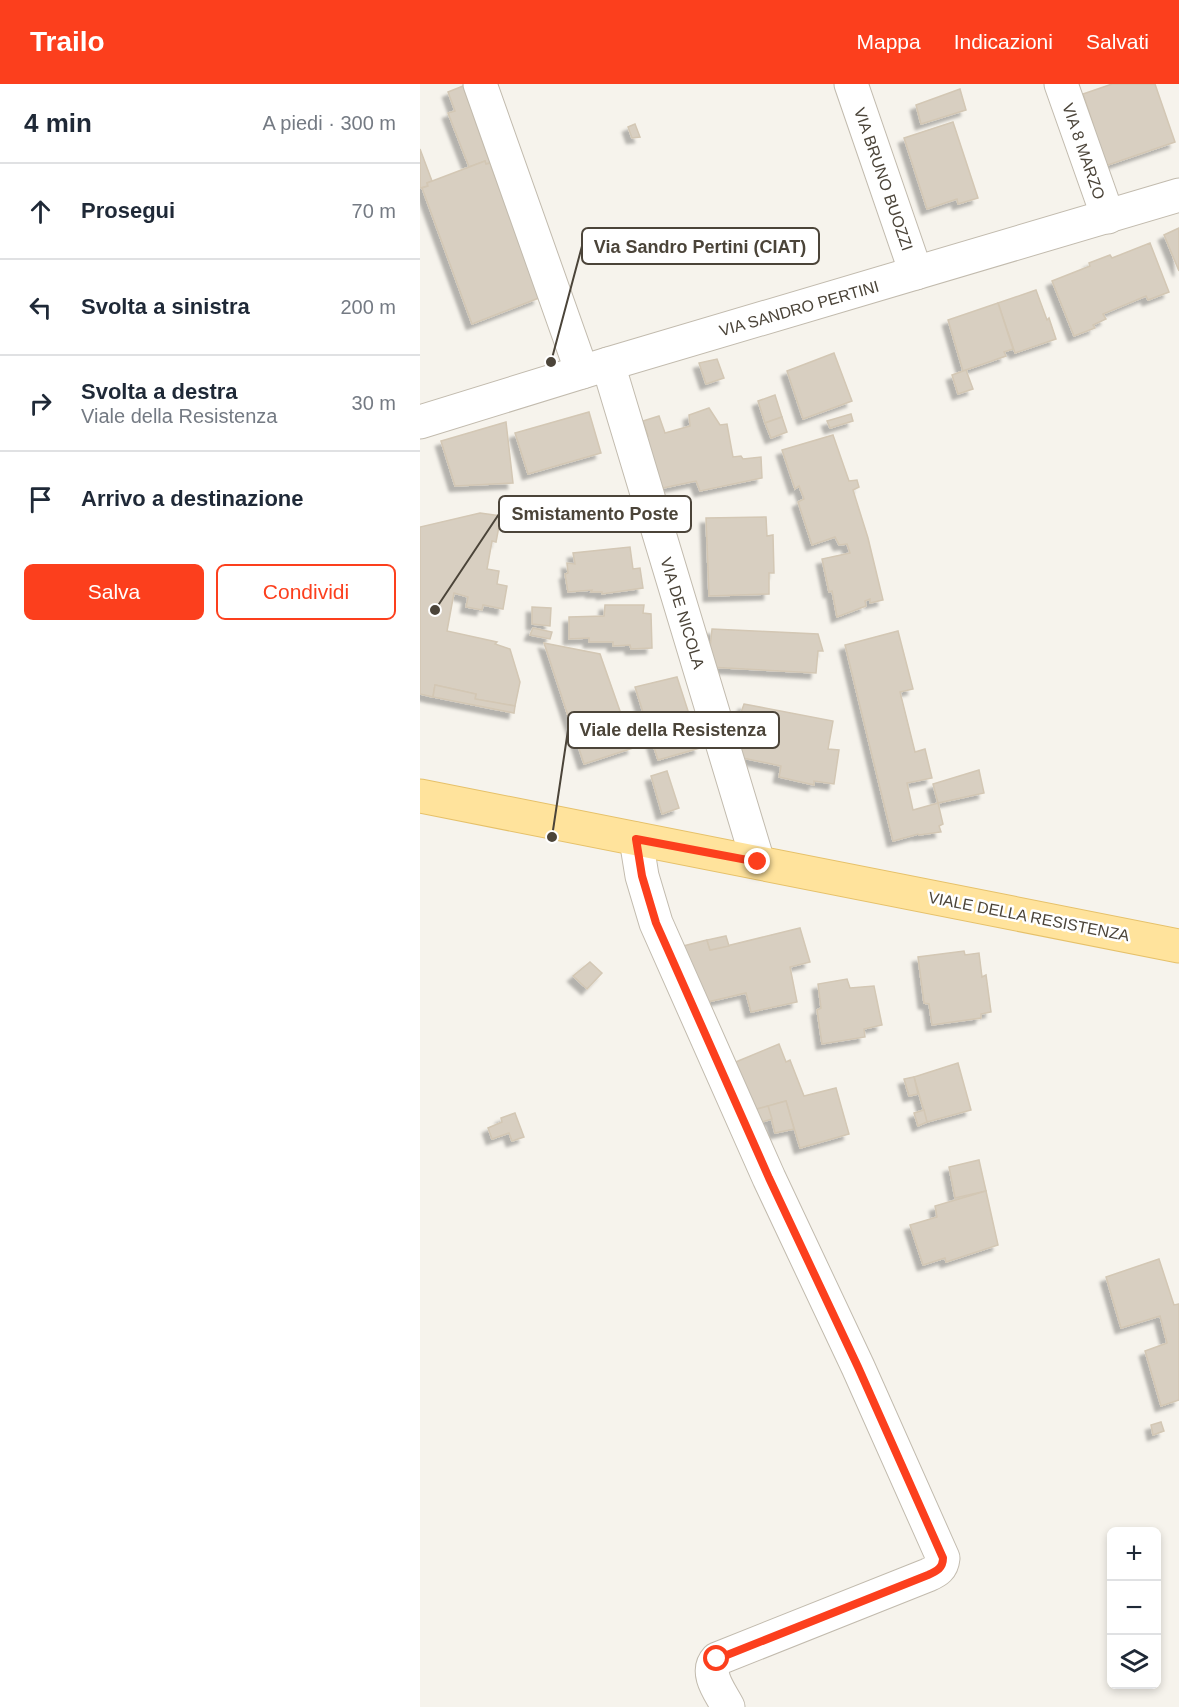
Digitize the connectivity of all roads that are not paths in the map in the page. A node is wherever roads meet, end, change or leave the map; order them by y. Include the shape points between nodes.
1 (480, 84) edge
2 (851, 84) edge
3 (1061, 84) edge
4 (1179, 195) edge
5 (1107, 217) junction
6 (916, 273) junction
7 (595, 368) junction
8 (420, 422) edge
9 (420, 796) edge
10 (636, 839) junction
11 (758, 862) junction
12 (1179, 946) edge
13 (728, 1707) edge

1 - 7 street, VIA DE NICOLA
2 - 6 street, VIA BRUNO BUOZZI
3 - 5 street, VIA 8 MARZO
4 - 5 street, VIA SANDRO PERTINI
5 - 6 street, VIA SANDRO PERTINI
6 - 7 street, VIA SANDRO PERTINI
7 - 8 street, VIA SANDRO PERTINI
7 - 11 street, VIA DE NICOLA
9 - 10 main road, VIALE DELLA RESISTENZA
10 - 11 main road, VIALE DELLA RESISTENZA
10 - 13 street via 656,923 943,1558 938,1570 928,1575 717,1659 712,1676
11 - 12 main road, VIALE DELLA RESISTENZA

